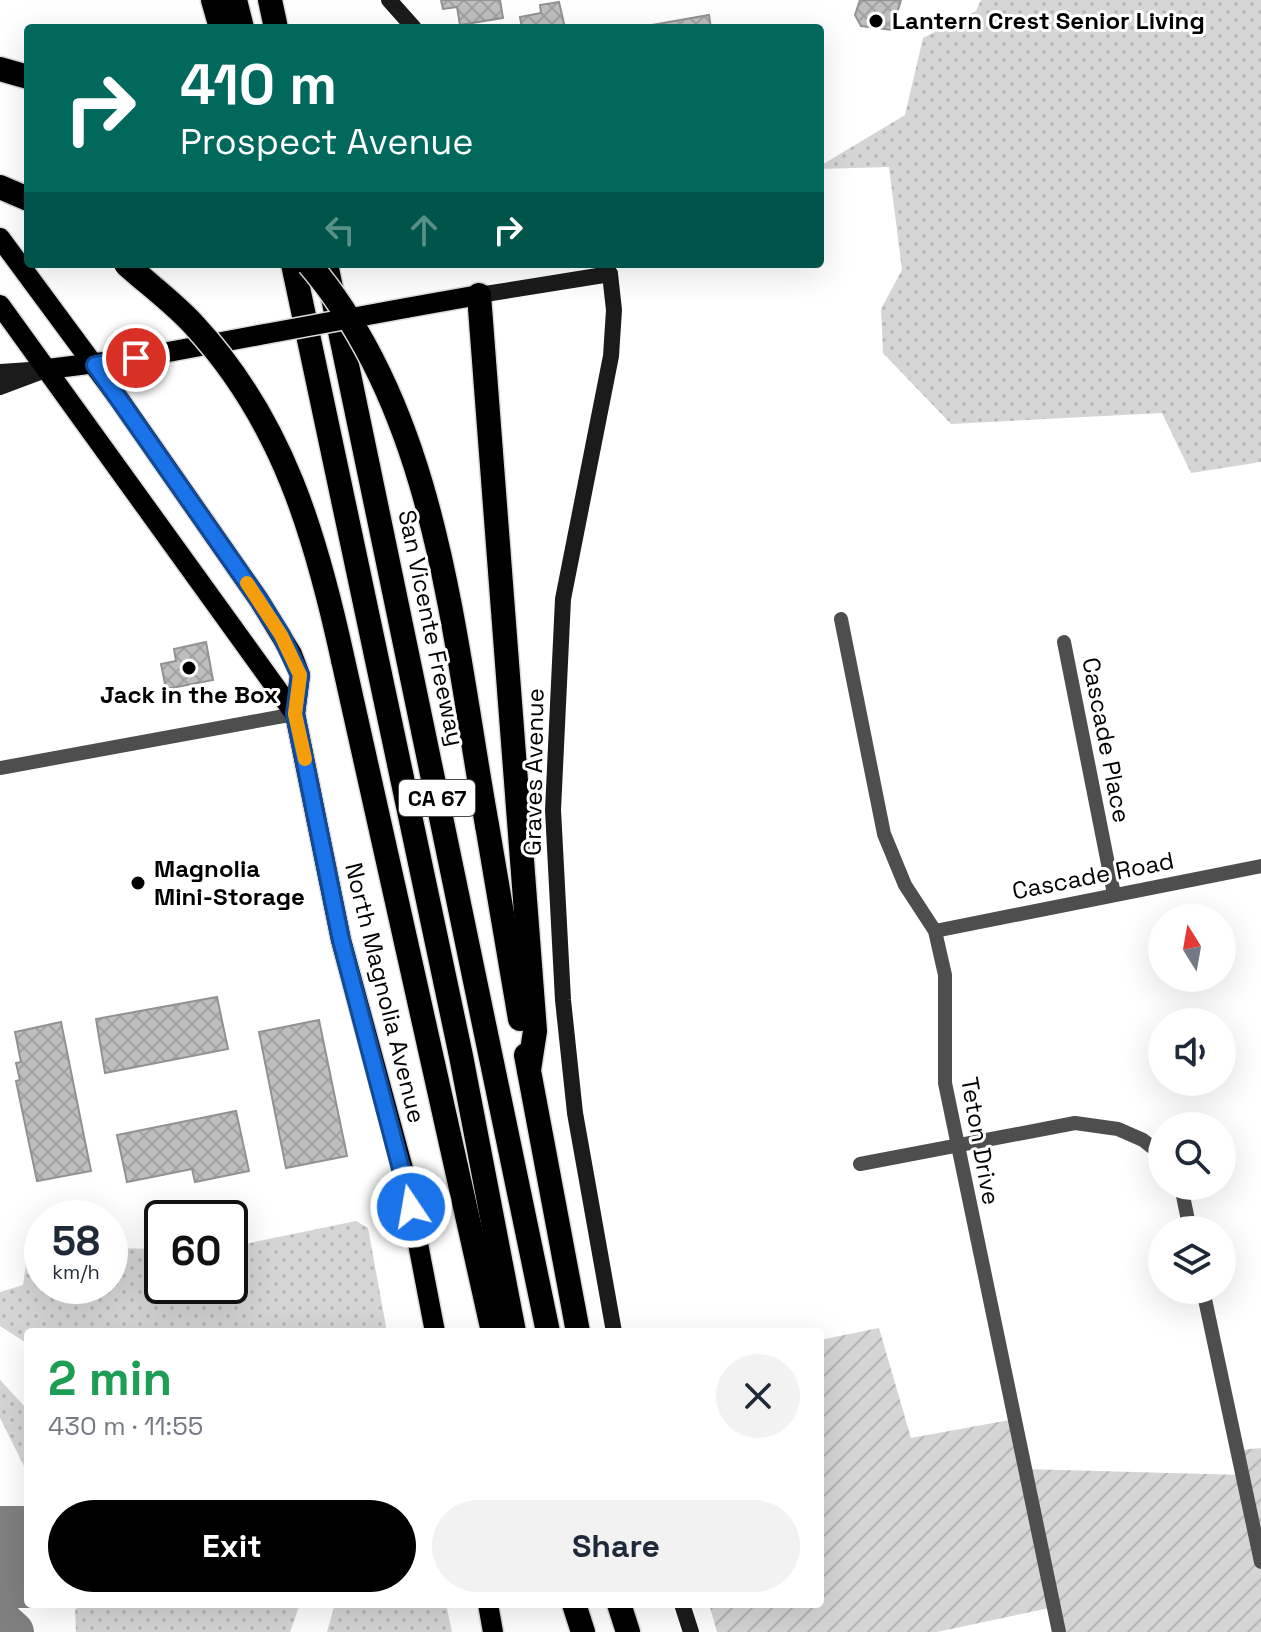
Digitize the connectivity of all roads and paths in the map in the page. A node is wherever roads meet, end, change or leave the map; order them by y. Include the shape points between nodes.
1 (213, 0) edge
2 (235, 0) edge
3 (270, 0) edge
4 (389, 0) edge
5 (220, 24) edge
6 (241, 24) edge
7 (275, 24) edge
8 (410, 24) edge
9 (0, 69) edge
10 (24, 76) edge
11 (0, 187) edge
12 (24, 197) edge
13 (0, 238) edge
14 (130, 268) edge
15 (286, 268) edge
16 (294, 268) edge
17 (312, 268) edge
18 (327, 268) edge
19 (607, 269) edge
20 (479, 295) junction
21 (0, 305) edge
22 (95, 365) junction
23 (48, 369) junction
24 (0, 372) edge
25 (318, 377) junction
26 (0, 387) edge
27 (841, 619) dead end
28 (1064, 642) dead end
29 (295, 714) junction
30 (0, 768) edge
31 (1261, 866) edge
32 (1114, 894) junction
33 (935, 931) junction
34 (529, 1070) junction
35 (957, 1146) junction
36 (1148, 1146) edge
37 (860, 1164) dead end
38 (1206, 1304) edge
39 (434, 1328) edge
40 (492, 1328) edge
41 (513, 1328) edge
42 (547, 1328) edge
43 (577, 1328) edge
44 (613, 1328) edge
45 (1261, 1562) edge
46 (489, 1608) edge
47 (577, 1608) edge
48 (621, 1608) edge
49 (629, 1608) edge
50 (683, 1608) edge
51 (493, 1632) edge
52 (585, 1632) edge
53 (631, 1632) edge
54 (691, 1632) edge
55 (1059, 1632) edge

1 - 5 highway
2 - 6 highway
3 - 7 highway
4 - 8 main road
9 - 10 highway
11 - 12 highway
13 - 22 main road, North Magnolia Avenue
14 - 40 highway, bridge via 194,325 242,387 312,532
15 - 25 highway
16 - 25 highway, CA 67
17 - 34 highway, bridge via 391,396 423,488 443,570
18 - 42 highway, San Vicente Freeway / CA 67
19 - 20 main road
19 - 44 main road, Graves Avenue via 614,310 611,356 563,599 553,810 575,1113
20 - 22 main road, bridge
20 - 34 highway via 535,1031
21 - 23 main road, North Magnolia Avenue
22 - 23 main road
22 - 29 main road, North Magnolia Avenue via 281,635 300,675
23 - 24 main road
23 - 26 main road
23 - 29 main road, North Magnolia Avenue
25 - 41 highway, CA 67
27 - 33 street, Teton Drive via 884,834 905,885
28 - 32 street, Cascade Place
29 - 30 street
29 - 39 main road, North Magnolia Avenue via 341,940 405,1176
31 - 32 street, Cascade Road
32 - 33 street, Cascade Road
33 - 35 street, Teton Drive via 945,975 945,1083
34 - 43 highway
35 - 36 street via 1075,1123 1106,1126
35 - 37 street
35 - 55 street, Teton Drive
38 - 45 street
46 - 51 main road
47 - 52 highway
48 - 53 highway
49 - 53 highway
50 - 54 main road

